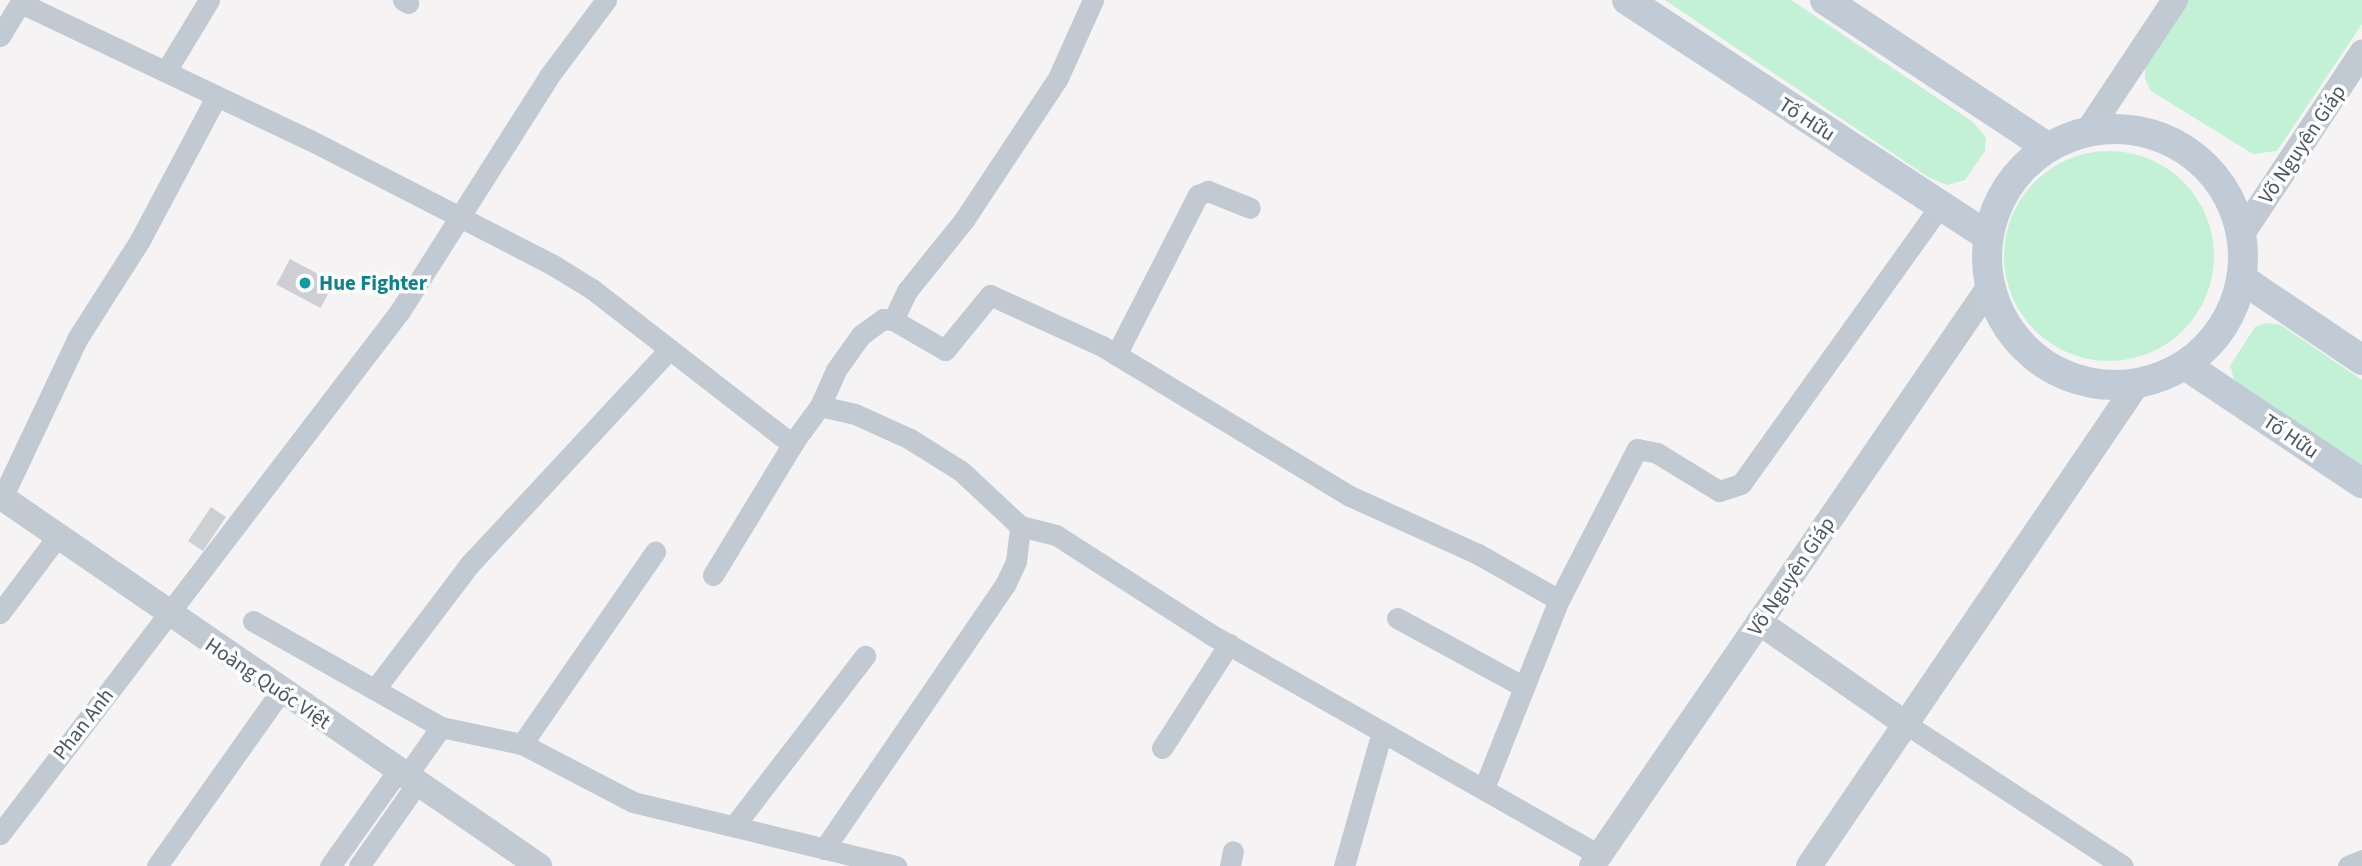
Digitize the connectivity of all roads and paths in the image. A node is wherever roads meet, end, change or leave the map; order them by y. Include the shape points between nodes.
1 (209, 0) edge
2 (606, 0) edge
3 (1093, 0) edge
4 (1627, 0) edge
5 (1825, 0) edge
6 (2175, 0) edge
7 (21, 1) edge
8 (0, 36) edge
9 (2362, 53) edge
10 (166, 71) junction
11 (216, 97) junction
12 (2088, 131) junction
13 (2047, 147) junction
14 (1940, 206) junction
15 (1250, 208) dead end
16 (457, 220) junction
17 (2241, 235) junction
18 (1988, 236) junction
19 (2242, 279) junction
20 (1990, 286) junction
21 (893, 320) junction
22 (669, 350) junction
23 (1116, 355) junction
24 (2362, 360) edge
25 (2185, 365) junction
26 (2137, 384) junction
27 (820, 406) junction
28 (795, 440) junction
29 (2362, 483) edge
30 (1, 497) edge
31 (1020, 526) junction
32 (57, 537) junction
33 (656, 552) dead end
34 (713, 575) dead end
35 (1559, 600) junction
36 (0, 613) edge
37 (167, 615) junction
38 (1397, 618) dead end
39 (253, 621) dead end
40 (1759, 622) junction
41 (1229, 644) junction
42 (865, 656) dead end
43 (1522, 686) junction
44 (375, 689) junction
45 (281, 691) junction
46 (1906, 724) junction
47 (441, 727) junction
48 (1382, 732) junction
49 (522, 744) junction
50 (1162, 748) dead end
51 (406, 778) junction
52 (1483, 788) junction
53 (734, 826) junction
54 (0, 834) edge
55 (824, 849) junction
56 (1595, 861) edge
57 (2362, 864) edge
58 (157, 866) edge
59 (330, 866) edge
60 (359, 866) edge
61 (539, 866) edge
62 (896, 866) edge
63 (1344, 866) edge
64 (1809, 866) edge
65 (2123, 866) edge
66 (2348, 866) edge

1 - 10 street
2 - 16 street, Phan Anh via 549,76
3 - 21 street via 1058,78 964,220 907,291
4 - 14 main road, Tố Hữu
5 - 13 main road
6 - 12 street
7 - 8 street
7 - 10 street
9 - 17 street, Võ Nguyên Giáp
10 - 11 street
11 - 16 street via 310,140
11 - 30 street via 140,240 77,339
12 - 13 main road
12 - 17 main road via 2139,131 2186,150 2222,187
13 - 18 main road via 2002,194
14 - 18 main road, Tố Hữu
14 - 35 street via 1741,484 1719,491 1657,453 1637,449
15 - 23 street via 1208,191 1198,195
16 - 22 street via 593,289
16 - 37 street, Phan Anh via 400,311
17 - 19 main road
18 - 20 main road
19 - 24 main road
19 - 25 main road via 2222,328
20 - 26 main road via 2010,330 2044,364 2088,382
20 - 40 street, Võ Nguyên Giáp
21 - 23 street via 945,350 990,295
21 - 27 street via 883,319 862,335 836,370
22 - 28 street via 749,415
22 - 44 street via 469,565
23 - 35 street via 1178,395 1231,420 1350,496 1478,554
25 - 26 main road
25 - 29 main road, Tố Hữu
26 - 46 street
27 - 28 street
27 - 31 street via 855,414 910,439 961,471
28 - 34 street
30 - 32 street, Hoàng Quốc Việt
31 - 41 street via 1056,535
31 - 55 street via 1016,561 1005,585
32 - 36 street
32 - 37 street, Hoàng Quốc Việt
33 - 49 street
35 - 43 street
37 - 45 street, Hoàng Quốc Việt
37 - 54 street, Phan Anh
38 - 43 street
39 - 44 street
40 - 46 street
40 - 56 street, Võ Nguyên Giáp
41 - 48 street
41 - 50 street
42 - 53 street
43 - 52 street
44 - 47 street
45 - 51 street, Hoàng Quốc Việt
45 - 58 street
46 - 64 street
46 - 65 street
47 - 49 street
47 - 51 street
48 - 52 street
48 - 63 street
49 - 53 street via 633,802
51 - 59 street
51 - 60 street
51 - 61 street, Hoàng Quốc Việt
52 - 56 street
53 - 55 street
55 - 62 street
57 - 66 street

